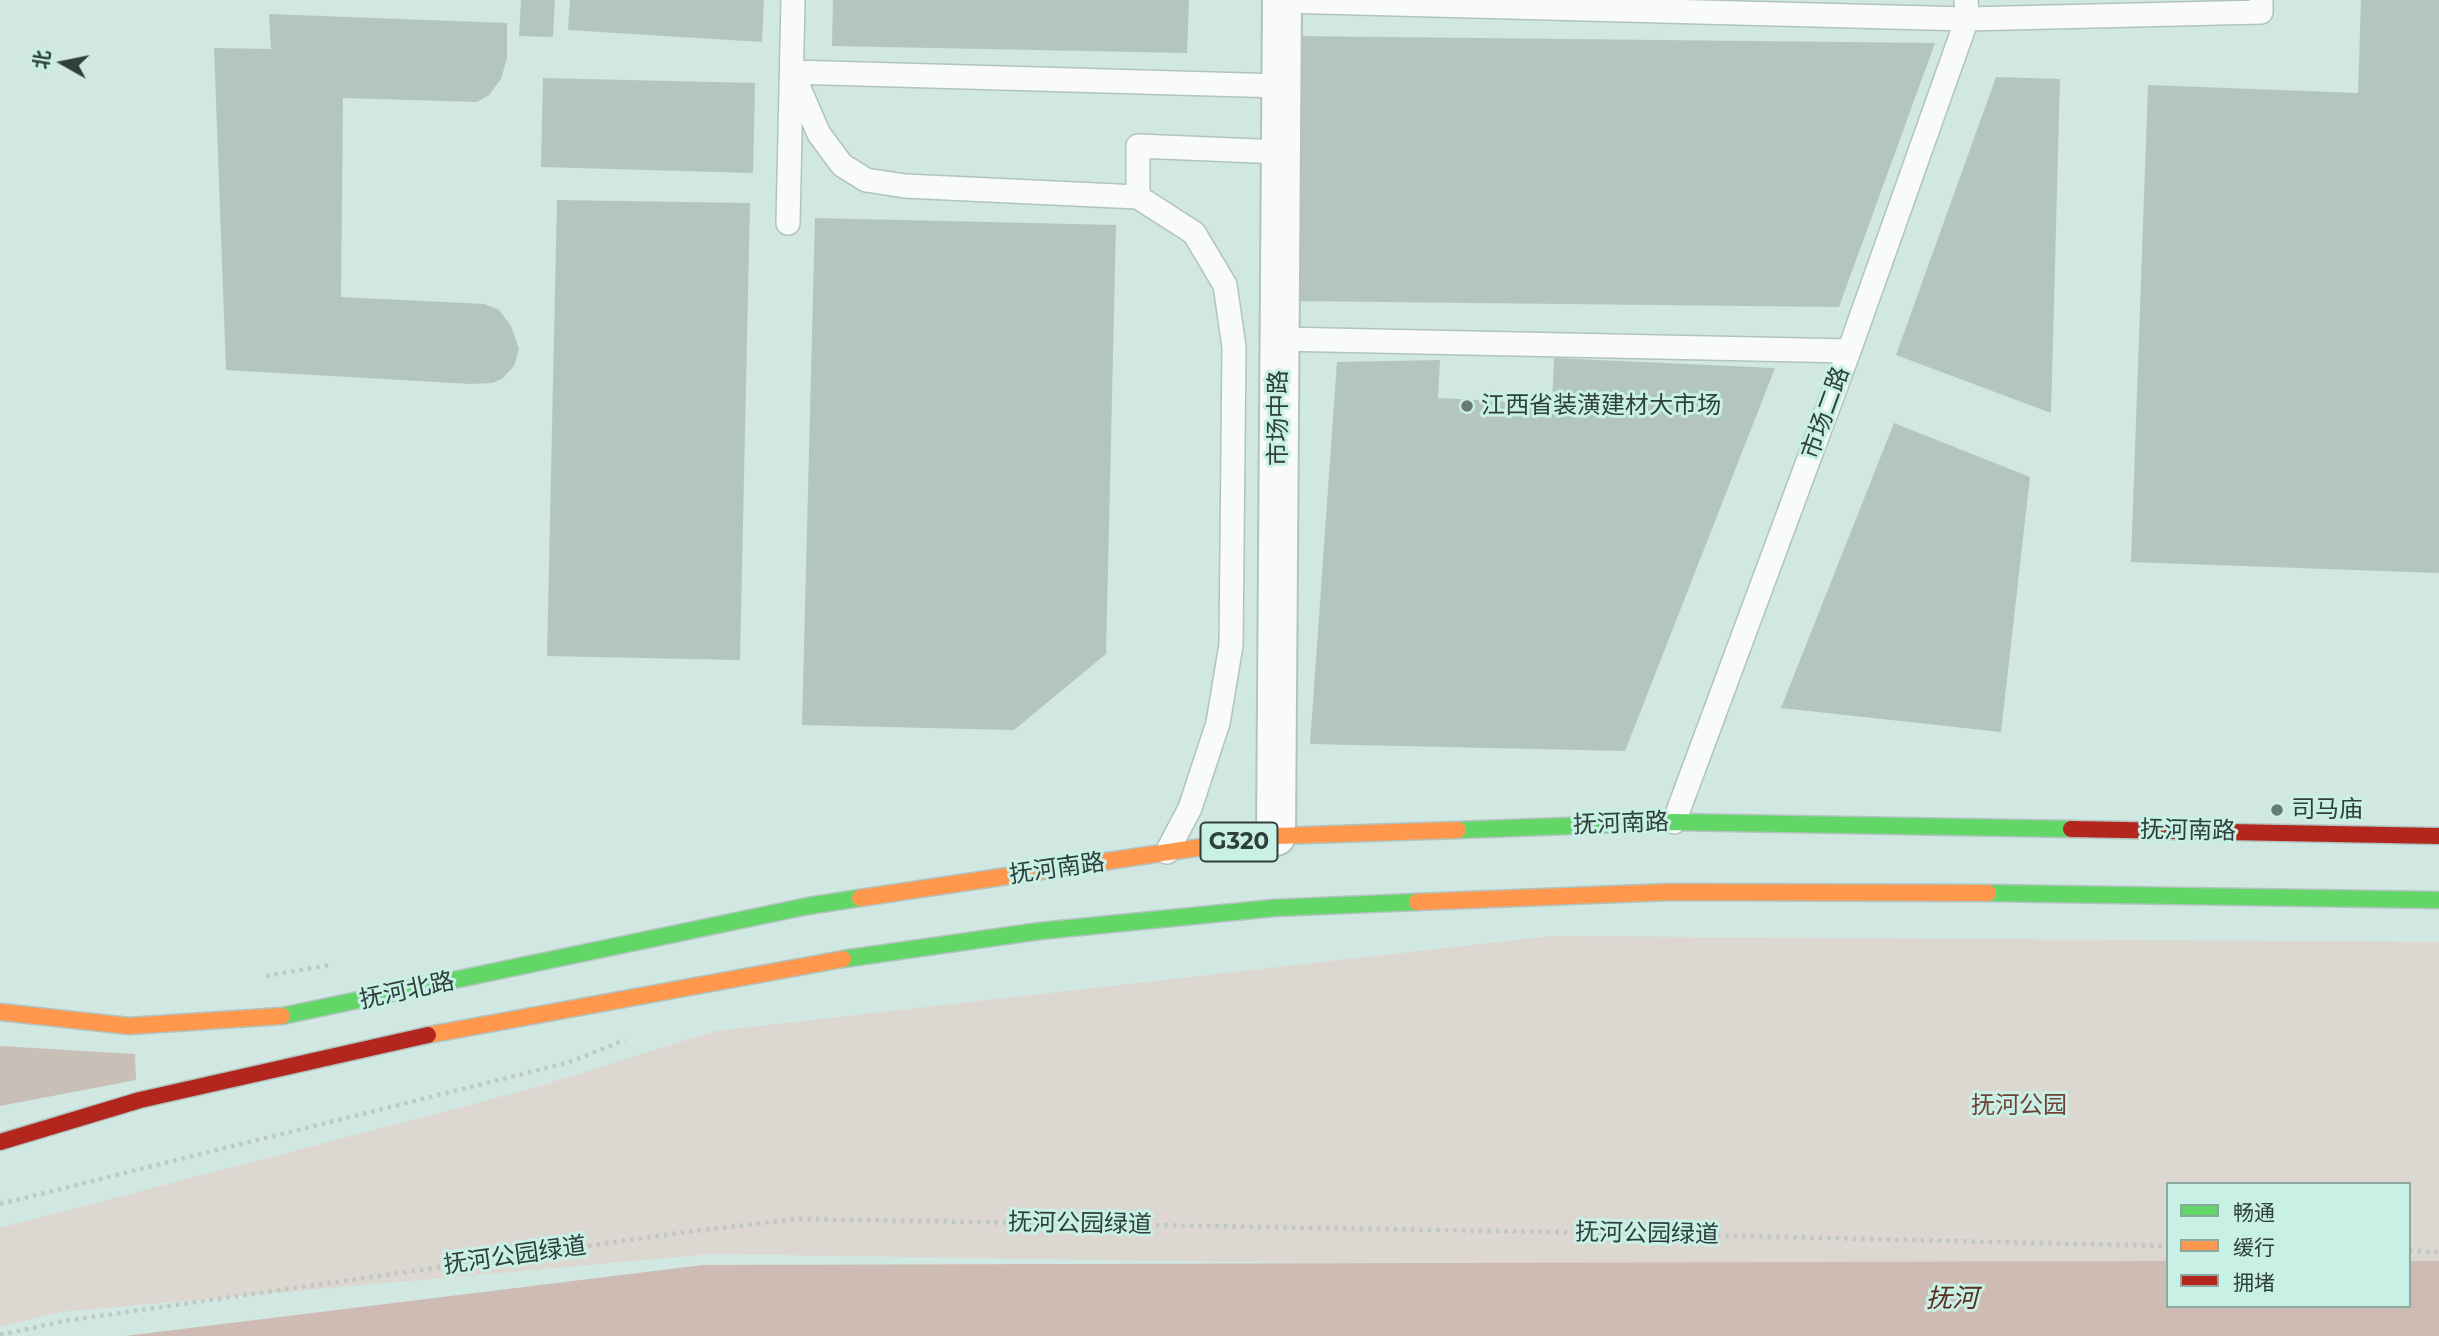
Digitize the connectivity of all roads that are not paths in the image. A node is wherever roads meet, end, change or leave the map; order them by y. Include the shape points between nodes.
1 (793, 0) edge
2 (1282, 0) edge
3 (2262, 0) edge
4 (1664, 5) edge
5 (1966, 9) edge
6 (792, 72) junction
7 (1282, 86) junction
8 (1281, 152) junction
9 (1138, 197) junction
10 (788, 223) dead end
11 (1280, 339) junction
12 (1849, 351) junction
13 (1674, 822) junction
14 (1276, 836) junction
15 (2439, 836) edge
16 (1167, 852) junction
17 (2439, 900) edge
18 (808, 906) joint
19 (0, 1012) edge
20 (0, 1142) edge

1 - 6 lane
2 - 4 lane
2 - 7 street, 市场中路
3 - 5 lane via 2261,12
4 - 5 lane
5 - 12 lane, 市场二路
6 - 7 lane
6 - 9 lane via 819,134 842,165 866,180 905,186
6 - 10 lane
7 - 8 street, 市场中路
8 - 9 lane via 1138,146
8 - 11 street, 市场中路
9 - 16 lane via 1194,233 1225,285 1234,347 1231,645 1218,723 1189,808
11 - 12 lane
11 - 14 street, 市场中路
12 - 13 lane, 市场二路
13 - 14 highway, 抚河南路 / G320
13 - 15 highway, 抚河南路
14 - 16 highway, 抚河南路 / G320
16 - 18 highway, 抚河南路 / G320
17 - 20 highway, 抚河北路 via 1697,892 1274,908 1040,931 816,963 411,1038 139,1100
18 - 19 highway, 抚河北路 via 290,1016 129,1026

